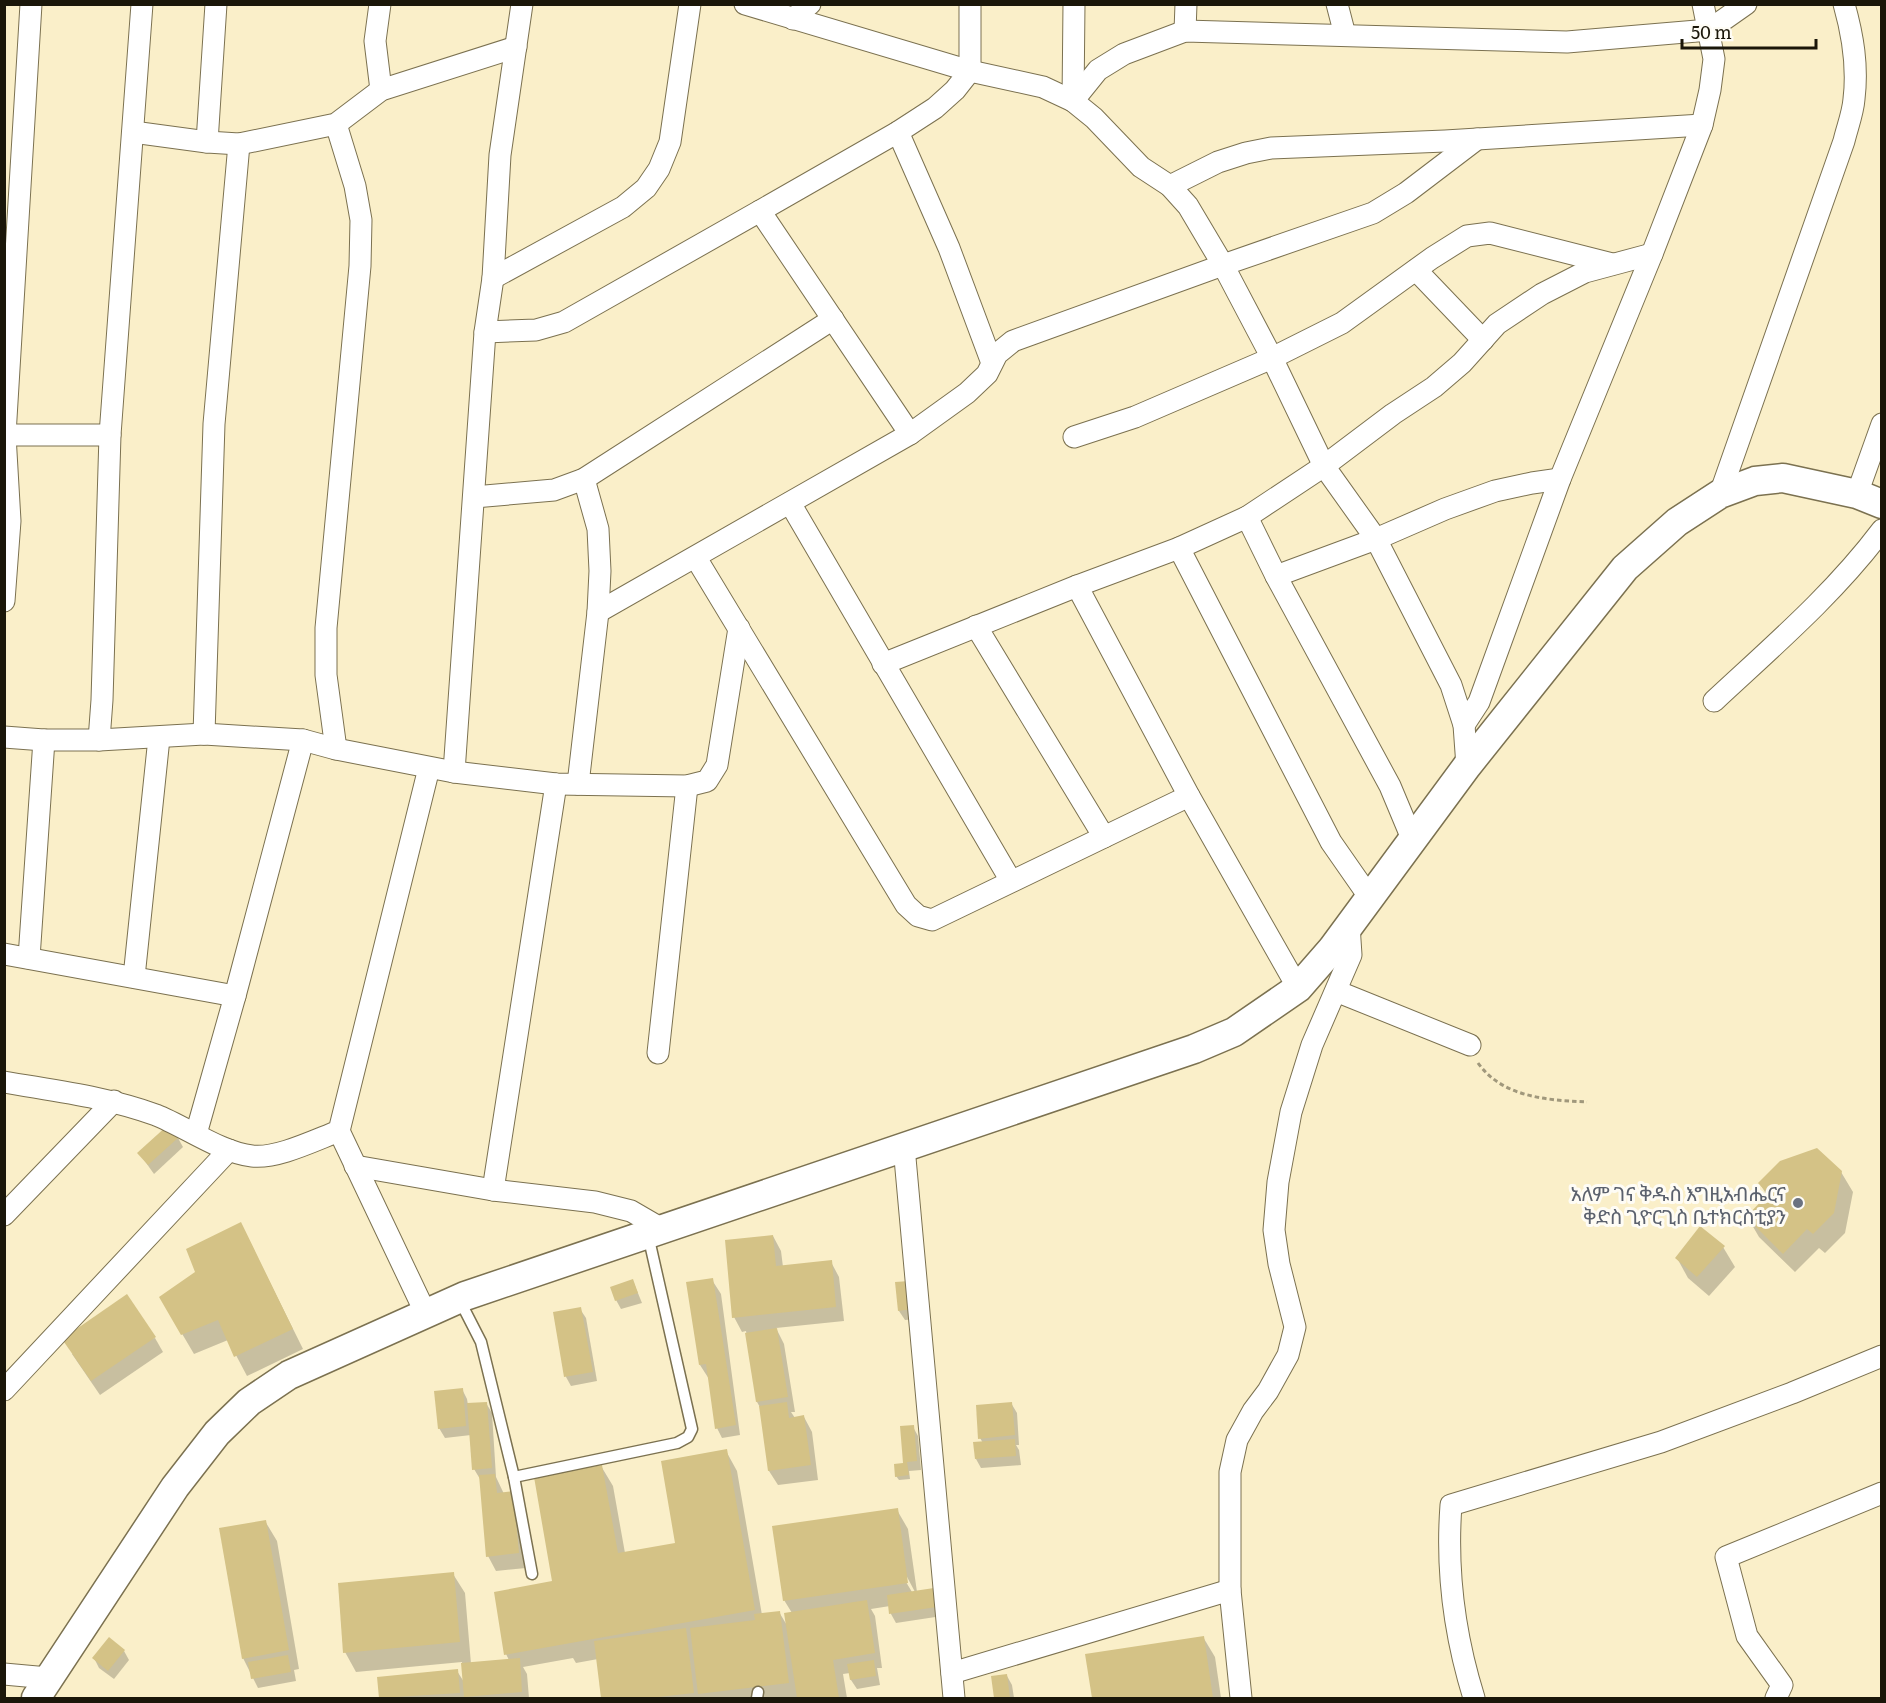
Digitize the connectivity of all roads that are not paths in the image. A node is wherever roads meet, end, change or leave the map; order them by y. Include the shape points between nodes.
1 (31, 4) edge
2 (142, 4) edge
3 (216, 4) edge
4 (380, 4) edge
5 (522, 4) edge
6 (690, 4) edge
7 (745, 4) edge
8 (810, 4) edge
9 (970, 4) edge
10 (1074, 4) edge
11 (1186, 4) edge
12 (1337, 4) edge
13 (1703, 4) edge
14 (1746, 4) edge
15 (1844, 4) edge
16 (793, 19) junction
17 (1709, 30) junction
18 (1185, 31) junction
19 (1345, 35) junction
20 (516, 47) junction
21 (970, 71) junction
22 (381, 90) junction
23 (1073, 101) junction
24 (336, 124) junction
25 (1702, 125) junction
26 (134, 132) junction
27 (898, 132) junction
28 (1477, 139) junction
29 (207, 142) junction
30 (239, 144) junction
31 (1170, 186) junction
32 (760, 211) junction
33 (1652, 254) junction
34 (1222, 265) junction
35 (1616, 265) junction
36 (1416, 270) junction
37 (493, 278) junction
38 (9, 310) edge
39 (833, 319) junction
40 (485, 332) junction
41 (1483, 340) junction
42 (1272, 358) junction
43 (992, 363) junction
44 (1881, 424) edge
45 (910, 434) junction
46 (5, 435) edge
47 (110, 435) junction
48 (1074, 437) dead end
49 (1324, 466) junction
50 (584, 479) junction
51 (1560, 479) junction
52 (1720, 494) junction
53 (474, 497) junction
54 (1869, 499) edge
55 (790, 503) junction
56 (1247, 517) junction
57 (7, 521) edge
58 (1881, 530) edge
59 (1376, 539) junction
60 (1179, 548) junction
61 (696, 558) junction
62 (1276, 576) junction
63 (1077, 586) junction
64 (4, 601) edge
65 (598, 612) junction
66 (976, 626) junction
67 (739, 628) junction
68 (883, 664) junction
69 (1714, 701) dead end
70 (1464, 725) junction
71 (204, 734) junction
72 (4, 737) edge
73 (159, 738) junction
74 (44, 740) junction
75 (99, 740) junction
76 (303, 740) junction
77 (336, 749) junction
78 (1467, 766) junction
79 (429, 768) junction
80 (454, 772) junction
81 (556, 784) junction
82 (578, 784) junction
83 (687, 786) junction
84 (1189, 796) junction
85 (1104, 837) junction
86 (1413, 841) junction
87 (1011, 881) junction
88 (1370, 898) junction
89 (1349, 925) junction
90 (4, 954) edge
91 (29, 958) junction
92 (134, 977) junction
93 (1298, 988) junction
94 (1336, 991) junction
95 (235, 996) junction
96 (1470, 1045) road end
97 (658, 1053) dead end
98 (4, 1082) edge
99 (114, 1101) junction
100 (339, 1131) junction
101 (196, 1134) junction
102 (904, 1147) junction
103 (229, 1150) junction
104 (356, 1166) junction
105 (493, 1190) junction
106 (4, 1215) edge
107 (655, 1232) junction
108 (459, 1299) junction
109 (426, 1314) junction
110 (1881, 1356) edge
111 (4, 1390) edge
112 (514, 1477) junction
113 (1881, 1493) edge
114 (532, 1574) dead end
115 (1230, 1590) junction
116 (8, 1670) edge
117 (952, 1673) junction
118 (42, 1688) edge
119 (954, 1698) edge
120 (1240, 1698) edge
121 (1474, 1698) edge
122 (1776, 1698) edge

1 - 38 street
2 - 26 street
3 - 29 street
4 - 22 street via 375,42
5 - 20 street
6 - 37 street via 670,142 660,169 646,188 623,207
7 - 16 street
8 - 16 street
9 - 21 street
10 - 23 street
11 - 18 street
12 - 19 street
13 - 17 street
14 - 17 street
15 - 52 street via 1856,63 1854,101 1844,141
16 - 21 street
17 - 19 street via 1567,42
17 - 25 street via 1714,59
18 - 19 street
18 - 23 street via 1124,54 1098,70
20 - 22 street
20 - 37 street via 500,155
21 - 23 street via 1043,87
21 - 27 street via 935,108
22 - 24 street
23 - 31 street via 1141,167
24 - 30 street
24 - 77 street via 361,220 326,628 326,675
25 - 28 street
25 - 33 street
26 - 29 street
26 - 47 street
27 - 32 street
27 - 43 street via 949,248
28 - 31 street via 1271,148 1218,162
28 - 34 street via 1373,213
29 - 30 street
30 - 71 street via 214,424
31 - 34 street via 1188,206
32 - 39 street
32 - 40 street via 564,322 536,330
33 - 35 street
33 - 51 street
34 - 42 street
34 - 43 street via 1013,341
35 - 36 street via 1490,233 1467,236
35 - 41 street via 1585,272 1542,294 1497,324
36 - 41 street
36 - 42 street via 1342,323
37 - 40 street
38 - 46 street
39 - 45 street
39 - 50 street
40 - 53 street
41 - 49 street via 1434,387
42 - 48 street via 1135,417
42 - 49 street
43 - 45 street via 987,374 967,393
44 - 54 street
45 - 55 street
46 - 47 street
46 - 57 street
47 - 75 street
49 - 56 street
49 - 59 street
50 - 53 street via 554,490
50 - 65 street via 598,529
51 - 59 street via 1495,491
51 - 70 street via 1479,702
52 - 54 street via 1755,481 1783,478
52 - 78 street via 1677,522 1624,568
53 - 80 street
55 - 61 street
55 - 68 street
56 - 60 street
56 - 62 street
57 - 64 street
58 - 69 street via 1812,611
59 - 62 street
59 - 70 street via 1451,685
60 - 63 street
60 - 88 street via 1331,842
61 - 65 street
61 - 67 street
62 - 86 street via 1390,786
63 - 66 street
63 - 84 street
65 - 82 street
66 - 68 street
66 - 85 street
67 - 83 street via 717,765 706,781
67 - 87 street via 906,905 918,916 932,920
68 - 87 street
70 - 78 street
71 - 73 street
71 - 76 street
72 - 74 street
73 - 75 street
73 - 92 street
74 - 75 street
74 - 91 street
76 - 77 street
76 - 95 street
77 - 79 street
78 - 86 street
79 - 80 street
79 - 100 street
80 - 81 street
81 - 82 street
81 - 105 street
82 - 83 street
83 - 97 street
84 - 85 street
84 - 93 street
85 - 87 street
86 - 88 street
88 - 89 street
89 - 93 street
89 - 94 street via 1351,955
90 - 91 street
91 - 92 street
92 - 95 street
93 - 102 street via 1234,1032 1194,1049
94 - 96 street
94 - 115 street via 1312,1045 1291,1112 1278,1182 1274,1230 1295,1327 1288,1355 1237,1440 1230,1472
95 - 101 street
98 - 99 street
99 - 101 street
99 - 106 street
100 - 103 street via 285,1152 252,1156
100 - 104 street
101 - 103 street
102 - 107 street
102 - 117 street
103 - 111 street
104 - 105 street
104 - 109 street
105 - 107 street via 604,1204 631,1211
107 - 108 street
107 - 112 lane via 693,1429 677,1443
108 - 109 street
108 - 112 lane via 481,1342
109 - 118 street via 289,1375 249,1402 218,1433 176,1487
110 - 121 street via 1661,1443 1451,1505 1451,1597
112 - 114 lane
113 - 122 street via 1726,1557 1747,1636 1782,1685
115 - 117 street
115 - 120 street
116 - 118 street
117 - 119 street

